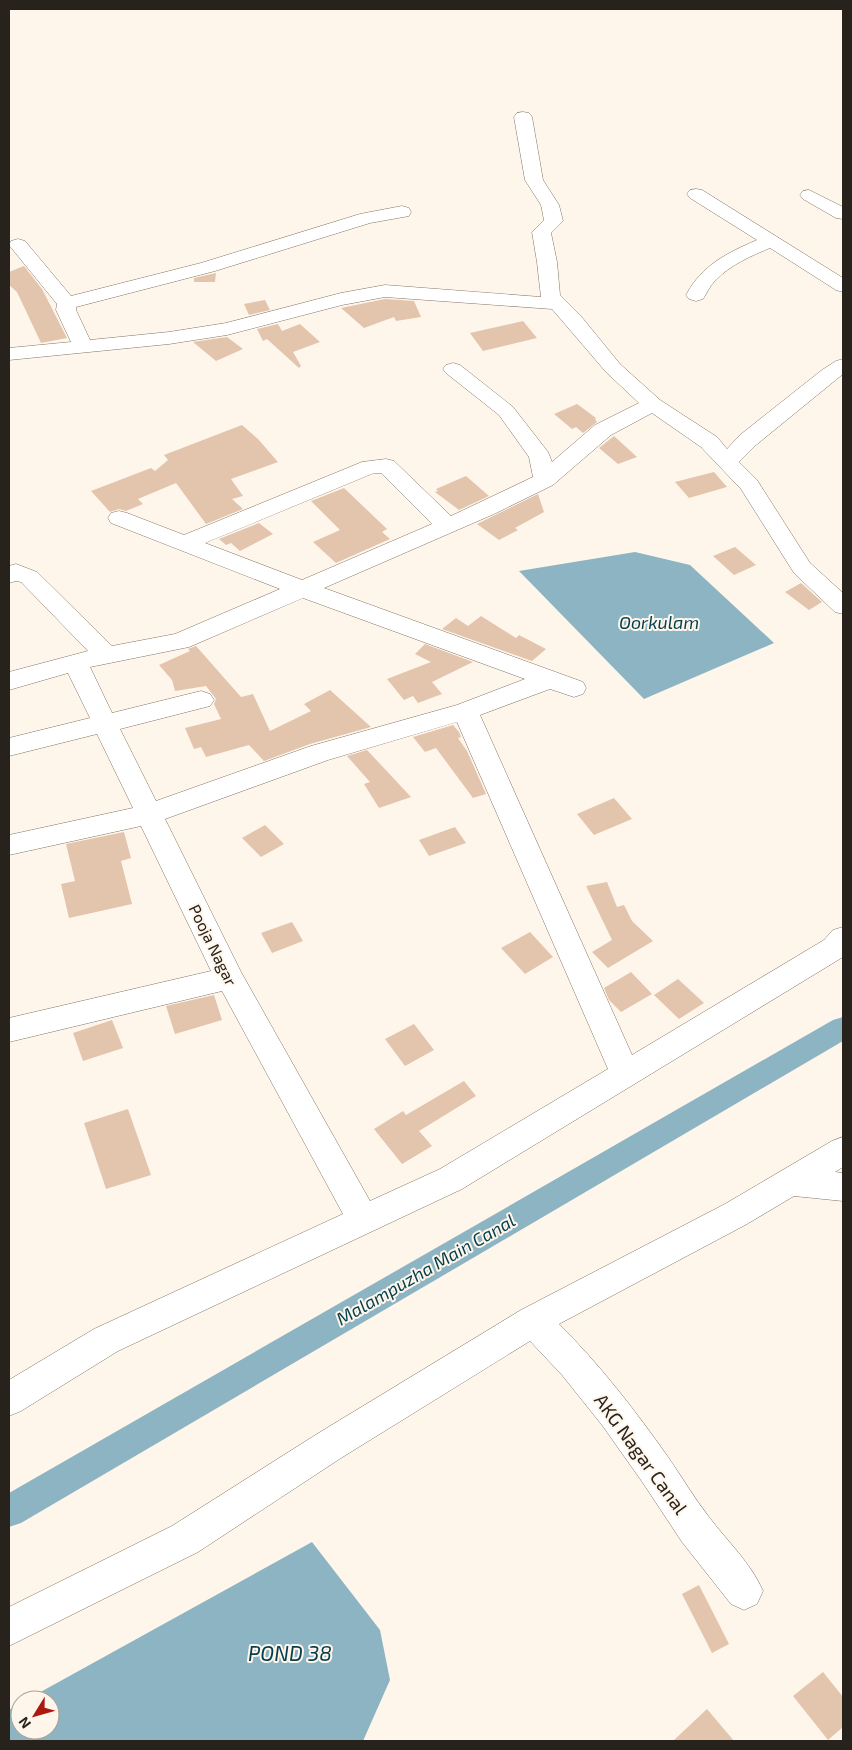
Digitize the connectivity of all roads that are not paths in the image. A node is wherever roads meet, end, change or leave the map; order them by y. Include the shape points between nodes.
1 (524, 117) dead end
2 (696, 194) dead end
3 (809, 195) dead end
4 (402, 212) dead end
5 (843, 214) edge
6 (771, 241) junction
7 (18, 245) dead end
8 (843, 286) edge
9 (696, 295) dead end
10 (67, 303) junction
11 (558, 304) junction
12 (83, 346) junction
13 (9, 354) edge
14 (843, 365) edge
15 (453, 369) dead end
16 (653, 404) junction
17 (727, 462) junction
18 (545, 480) junction
19 (119, 518) dead end
20 (448, 526) junction
21 (185, 543) junction
22 (9, 574) edge
23 (302, 589) junction
24 (843, 606) edge
25 (107, 656) junction
26 (75, 662) junction
27 (548, 680) junction
28 (9, 681) edge
29 (574, 688) dead end
30 (201, 700) dead end
31 (465, 711) junction
32 (106, 724) junction
33 (9, 747) edge
34 (149, 814) junction
35 (9, 845) edge
36 (843, 938) edge
37 (229, 978) junction
38 (9, 1030) edge
39 (625, 1074) junction
40 (843, 1151) edge
41 (794, 1182) junction
42 (843, 1187) edge
43 (364, 1220) junction
44 (533, 1321) junction
45 (9, 1399) edge
46 (744, 1591) dead end
47 (9, 1627) edge

1 - 11 street via 534,180 550,205 554,221 541,232 550,296
2 - 6 street
3 - 5 street
4 - 10 street via 367,218 208,267
6 - 8 street
6 - 9 street via 738,255 715,270 701,282
7 - 10 street
10 - 12 street via 66,310
11 - 12 street via 385,291 341,299 227,329
11 - 16 street via 613,368
12 - 13 street
14 - 17 street via 748,440
15 - 18 street via 506,411 540,457
16 - 17 street via 709,442
16 - 18 street via 603,430
17 - 24 street via 749,485 802,568
18 - 20 street
19 - 21 street
20 - 21 street via 386,466 370,467
20 - 23 street
21 - 23 street
22 - 25 street via 16,572 29,577
23 - 25 street via 180,641
23 - 27 street
25 - 26 street
26 - 28 street
26 - 32 street, Pooja Nagar
27 - 29 street
27 - 31 street
30 - 32 street
31 - 34 street via 320,753
31 - 39 street
32 - 33 street
32 - 34 street, Pooja Nagar
34 - 35 street
34 - 37 street, Pooja Nagar
36 - 39 street via 834,948
37 - 38 street
37 - 43 street, Pooja Nagar
39 - 43 street via 451,1179
40 - 41 street
41 - 42 street
41 - 44 street
43 - 45 street via 106,1340
44 - 46 street, AKG Nagar Canal via 574,1363 614,1413 695,1529
44 - 47 street via 185,1539

